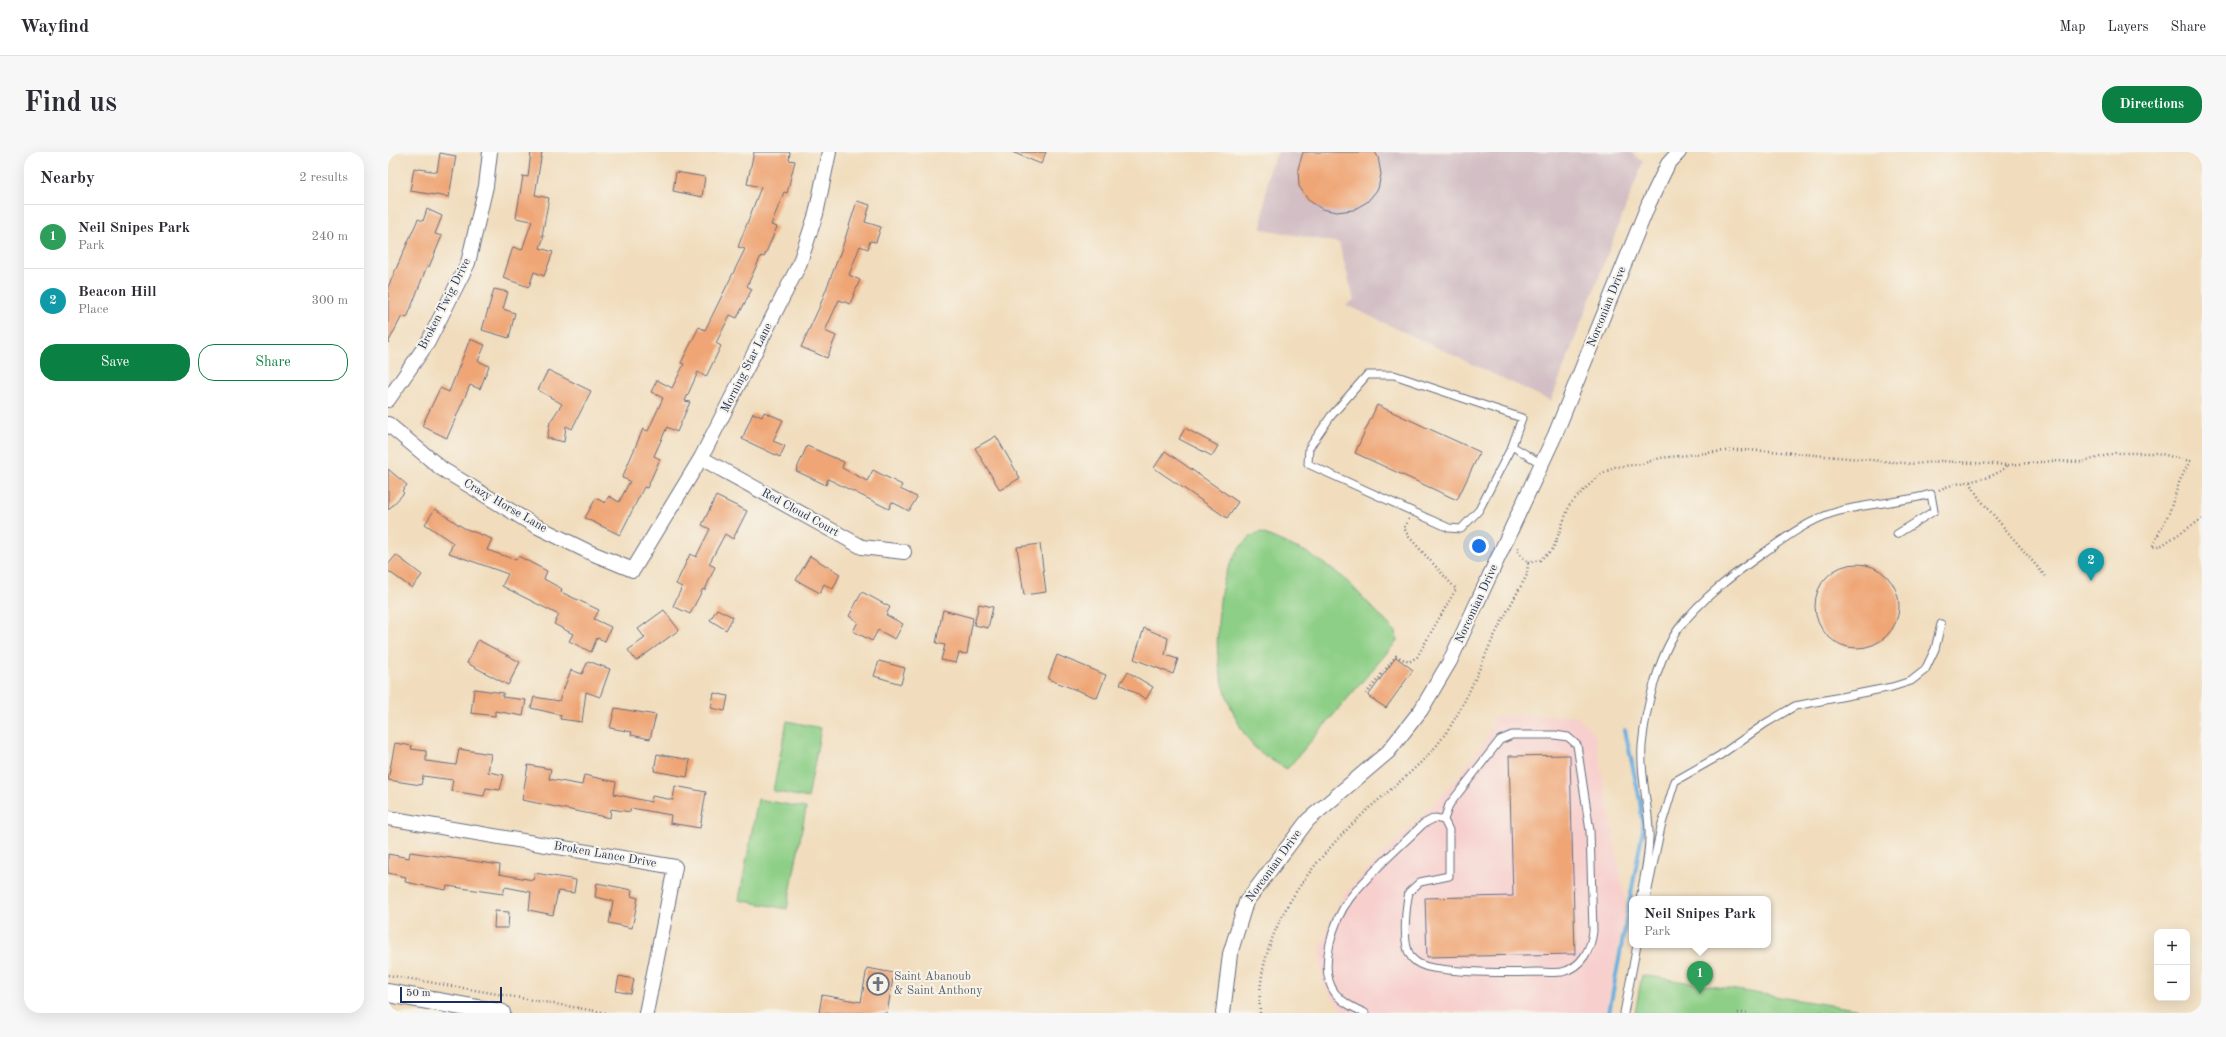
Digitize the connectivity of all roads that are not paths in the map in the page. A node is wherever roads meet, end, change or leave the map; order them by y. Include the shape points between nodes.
1 (490, 152) edge
2 (829, 152) edge
3 (1679, 152) edge
4 (388, 400) edge
5 (388, 424) edge
6 (1512, 446) junction
7 (701, 458) junction
8 (1542, 464) junction
9 (1897, 534) dead end
10 (904, 552) dead end
11 (633, 570) joint
12 (1941, 624) dead end
13 (388, 818) edge
14 (1444, 820) junction
15 (1640, 896) edge
16 (1647, 896) edge
17 (1633, 948) edge
18 (1636, 948) edge
19 (1633, 966) junction
20 (388, 993) edge
21 (501, 1013) edge
22 (646, 1013) edge
23 (1223, 1013) edge
24 (1365, 1013) edge
25 (1624, 1013) edge

1 - 4 street, Broken Twig Drive via 486,186 468,263 428,342
2 - 7 street, Morning Star Lane via 816,214 799,265
3 - 8 street, Norconian Drive via 1668,164 1650,203
5 - 11 street, Crazy Horse Lane via 442,469 534,525
6 - 6 lane via 1522,418 1394,375 1367,375 1331,416 1309,448 1308,464 1448,528 1461,529 1479,510
6 - 8 lane
7 - 10 street, Red Cloud Court via 862,547
7 - 11 street, Morning Star Lane
8 - 23 street, Norconian Drive via 1450,661 1421,710 1388,752 1308,820 1246,902 1230,954
9 - 15 lane via 1934,511 1931,494 1835,512 1808,524 1733,575 1679,629 1662,663 1647,715 1642,744 1641,769 1649,831
12 - 16 lane via 1935,649 1925,670 1911,681 1796,706 1766,723 1719,756 1674,781
13 - 22 street, Broken Lance Drive via 675,866
14 - 14 lane via 1449,830 1449,876 1420,882 1409,892 1406,907 1406,942 1410,955 1418,964 1433,968 1516,973 1562,972 1586,956 1593,931 1590,831 1578,745 1568,737 1555,735 1512,735 1500,740 1448,805
14 - 24 lane via 1435,818 1423,824 1350,898 1331,938 1328,954 1330,981 1334,992 1345,1003
17 - 19 lane
18 - 19 lane
19 - 25 lane
20 - 21 street

